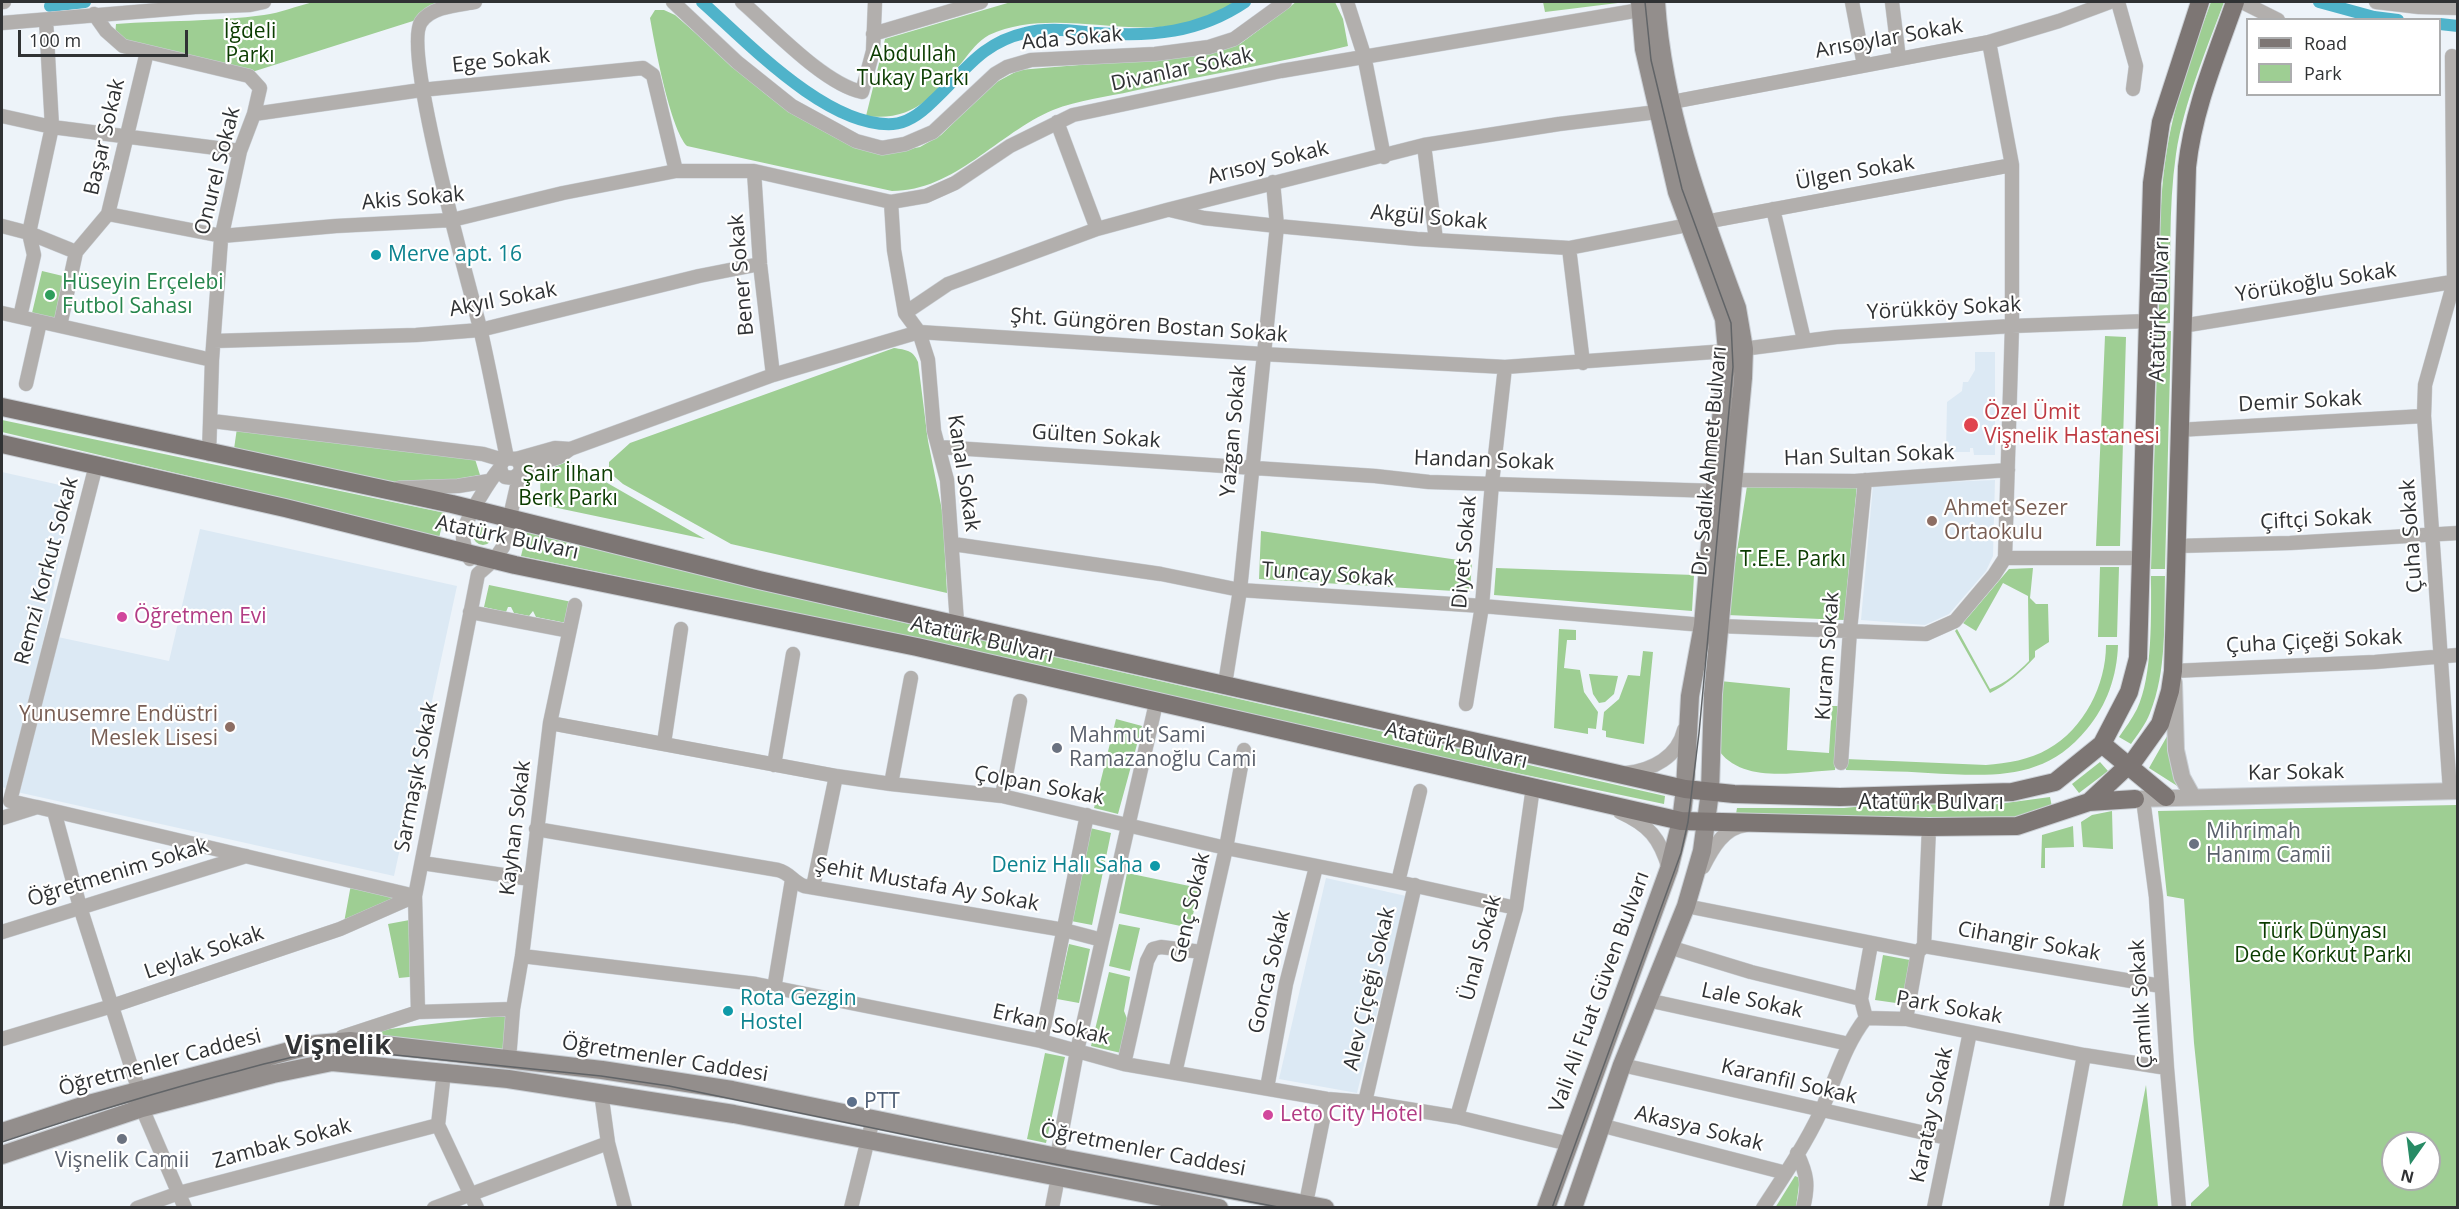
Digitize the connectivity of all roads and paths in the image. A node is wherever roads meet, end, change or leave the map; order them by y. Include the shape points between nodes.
1 (264, 2) edge
2 (475, 2) edge
3 (673, 2) edge
4 (742, 2) edge
5 (875, 2) edge
6 (981, 2) edge
7 (1285, 2) edge
8 (1347, 2) edge
9 (1852, 2) edge
10 (1892, 2) edge
11 (2110, 2) edge
12 (2118, 2) edge
13 (2200, 2) edge
14 (2235, 2) edge
15 (2242, 2) edge
16 (2376, 2) edge
17 (1645, 4) edge
18 (2457, 8) edge
19 (94, 14) junction
20 (2274, 18) edge
21 (46, 20) junction
22 (2, 23) edge
23 (873, 34) junction
24 (1989, 42) junction
25 (147, 52) junction
26 (1364, 55) junction
27 (2450, 56) edge
28 (1899, 59) junction
29 (1864, 65) junction
30 (2133, 89) dead end
31 (421, 90) junction
32 (1665, 107) junction
33 (254, 114) junction
34 (2, 116) edge
35 (1057, 122) junction
36 (52, 127) junction
37 (126, 135) junction
38 (1424, 145) junction
39 (240, 151) junction
40 (1384, 157) junction
41 (2012, 165) junction
42 (676, 171) junction
43 (754, 171) junction
44 (1273, 182) junction
45 (891, 202) junction
46 (1773, 209) junction
47 (1167, 210) junction
48 (108, 214) junction
49 (452, 220) junction
50 (1697, 223) junction
51 (2, 226) edge
52 (1277, 226) junction
53 (1097, 229) junction
54 (29, 233) junction
55 (222, 236) junction
56 (1436, 240) junction
57 (1569, 248) junction
58 (76, 252) junction
59 (760, 264) junction
60 (2456, 282) edge
61 (2, 313) edge
62 (905, 313) junction
63 (20, 317) junction
64 (2148, 321) junction
65 (40, 322) junction
66 (60, 326) junction
67 (2012, 326) junction
68 (2182, 326) junction
69 (480, 330) junction
70 (919, 332) junction
71 (1804, 340) junction
72 (214, 341) junction
73 (1736, 350) junction
74 (1262, 354) junction
75 (212, 360) junction
76 (1583, 363) junction
77 (1505, 367) junction
78 (773, 375) junction
79 (26, 384) dead end
80 (2, 408) edge
81 (2424, 416) junction
82 (212, 421) junction
83 (2178, 430) junction
84 (2, 444) edge
85 (939, 447) junction
86 (209, 454) junction
87 (511, 464) junction
88 (96, 465) junction
89 (1251, 469) junction
90 (2008, 470) junction
91 (1732, 480) junction
92 (1864, 480) junction
93 (489, 481) junction
94 (1492, 483) junction
95 (381, 489) junction
96 (1716, 491) junction
97 (475, 509) junction
98 (509, 517) junction
99 (2457, 533) edge
100 (2434, 534) junction
101 (952, 544) junction
102 (2177, 546) junction
103 (467, 554) junction
104 (2005, 558) junction
105 (2142, 558) junction
106 (494, 560) junction
107 (478, 574) junction
108 (1240, 590) junction
109 (575, 605) dead end
110 (1482, 606) junction
111 (470, 612) junction
112 (957, 623) junction
113 (1711, 626) junction
114 (681, 629) dead end
115 (1850, 630) junction
116 (569, 631) junction
117 (793, 654) dead end
118 (2457, 655) edge
119 (2440, 657) junction
120 (2173, 671) junction
121 (911, 678) dead end
122 (1225, 684) junction
123 (1690, 696) junction
124 (1020, 701) dead end
125 (1156, 703) junction
126 (1466, 704) dead end
127 (550, 723) junction
128 (664, 743) junction
129 (2102, 744) junction
130 (1244, 750) dead end
131 (1841, 763) dead end
132 (774, 765) junction
133 (2128, 766) junction
134 (1621, 773) junction
135 (836, 776) junction
136 (2055, 782) junction
137 (891, 784) junction
138 (1533, 787) junction
139 (1685, 789) junction
140 (1420, 791) dead end
141 (2454, 791) edge
142 (1710, 792) junction
143 (1002, 796) junction
144 (2166, 797) junction
145 (2193, 797) junction
146 (2139, 799) junction
147 (6, 800) edge
148 (1596, 801) junction
149 (2089, 802) junction
150 (37, 807) junction
151 (2070, 810) junction
152 (54, 811) junction
153 (1087, 816) junction
154 (2, 818) edge
155 (1681, 821) junction
156 (1707, 822) junction
157 (1766, 822) junction
158 (1127, 825) junction
159 (1929, 827) junction
160 (536, 829) junction
161 (1226, 848) junction
162 (247, 855) junction
163 (422, 863) junction
164 (1316, 867) junction
165 (1669, 869) junction
166 (530, 879) junction
167 (792, 880) junction
168 (1398, 882) junction
169 (1415, 885) junction
170 (813, 887) junction
171 (415, 896) junction
172 (1688, 899) junction
173 (80, 907) junction
174 (1516, 908) junction
175 (1064, 930) junction
176 (2, 932) edge
177 (1102, 940) junction
178 (1871, 944) junction
179 (1669, 947) junction
180 (1921, 949) junction
181 (1202, 952) junction
182 (522, 956) junction
183 (2161, 986) junction
184 (774, 989) junction
185 (1861, 999) junction
186 (1647, 1000) junction
187 (112, 1006) junction
188 (513, 1009) junction
189 (418, 1012) junction
190 (1866, 1018) junction
191 (1906, 1019) junction
192 (1970, 1032) junction
193 (2, 1039) edge
194 (1041, 1041) junction
195 (316, 1044) junction
196 (1849, 1044) junction
197 (1077, 1051) junction
198 (2084, 1054) junction
199 (509, 1059) junction
200 (1124, 1064) junction
201 (1622, 1065) junction
202 (2167, 1068) junction
203 (444, 1072) junction
204 (1175, 1073) junction
205 (1267, 1088) junction
206 (601, 1092) junction
207 (140, 1099) junction
208 (1327, 1099) junction
209 (1365, 1102) junction
210 (1821, 1111) junction
211 (1457, 1117) junction
212 (873, 1119) junction
213 (438, 1125) junction
214 (1600, 1125) junction
215 (2, 1132) edge
216 (1947, 1138) junction
217 (869, 1141) junction
218 (608, 1143) junction
219 (1569, 1144) junction
220 (1797, 1154) junction
221 (2, 1155) edge
222 (1057, 1157) junction
223 (1786, 1173) junction
224 (1058, 1177) junction
225 (179, 1193) junction
226 (474, 1201) edge
227 (1306, 1203) junction
228 (1576, 1207) edge
229 (137, 1208) edge
230 (185, 1208) edge
231 (434, 1208) edge
232 (625, 1208) edge
233 (851, 1208) edge
234 (1052, 1208) edge
235 (1219, 1208) edge
236 (1325, 1208) edge
237 (1546, 1208) edge
238 (1763, 1208) edge
239 (1803, 1208) edge
240 (1934, 1208) edge
241 (2056, 1208) edge
242 (2179, 1208) edge

1 - 19 street
2 - 31 street via 439,9 421,22 417,35
3 - 7 street, Ada Sokak via 737,62 792,106 856,141 882,148 933,132 1007,67 1031,60 1155,54 1209,47 1234,39
4 - 23 street via 847,89 862,92 873,51
5 - 23 street
6 - 23 street
8 - 26 street
9 - 29 street
10 - 28 street
11 - 24 street, Arısoylar Sokak
12 - 30 street via 2136,66
13 - 64 main road, Atatürk Bulvarı via 2162,122 2152,183
14 - 68 main road, Atatürk Bulvarı via 2197,109 2190,141
15 - 20 street
16 - 18 street
17 - 26 street, Divanlar Sokak
17 - 32 main road, Dr. Sadık Ahmet Bulvarı via 1644,49
19 - 21 street
19 - 25 street, Onurel Sokak via 123,46
21 - 22 street
21 - 36 street
24 - 28 street, Arısoylar Sokak
24 - 41 street
25 - 33 street, Onurel Sokak via 249,76 260,88
25 - 37 street, Başar Sokak
26 - 35 street, Divanlar Sokak via 1189,89
26 - 40 street
27 - 60 street, Çuha Sokak
28 - 29 street, Arısoylar Sokak
29 - 32 street, Arısoylar Sokak
31 - 33 street, Ege Sokak
31 - 42 street, Ege Sokak via 643,68 653,75
31 - 49 street
32 - 38 street, Arısoy Sokak
32 - 50 main road, Dr. Sadık Ahmet Bulvarı via 1677,192
33 - 39 street, Onurel Sokak
34 - 36 street
35 - 45 street, Divanlar Sokak via 1010,146 955,183 926,196
35 - 53 street
36 - 37 street
36 - 54 street
37 - 39 street
37 - 48 street, Başar Sokak
38 - 40 street, Arısoy Sokak
38 - 56 street
39 - 55 street, Onurel Sokak
40 - 44 street, Arısoy Sokak
41 - 46 street, Ülgen Sokak
41 - 67 street
42 - 43 street, Akis Sokak
42 - 49 street, Akis Sokak
43 - 45 street, Divanlar Sokak
43 - 59 street, Bener Sokak
44 - 47 street, Arısoy Sokak
44 - 52 street, Yazgan Sokak
45 - 62 street via 894,250
46 - 50 street, Ülgen Sokak
46 - 71 street
47 - 52 street, Akgül Sokak
47 - 53 street, Arısoy Sokak
48 - 55 street, Akis Sokak
48 - 58 street, Başar Sokak
49 - 55 street, Akis Sokak
49 - 69 street
50 - 57 street, Akgül Sokak
50 - 73 main road, Dr. Sadık Ahmet Bulvarı
51 - 54 street
52 - 56 street, Akgül Sokak
52 - 74 street, Yazgan Sokak
53 - 62 street, Arısoy Sokak via 948,284
54 - 58 street
54 - 63 street via 34,255
55 - 72 street, Onurel Sokak
56 - 57 street, Akgül Sokak
57 - 76 street
58 - 66 street, Başar Sokak
59 - 69 street, Akyıl Sokak
59 - 78 street, Bener Sokak
60 - 68 street, Yörükoğlu Sokak
60 - 81 street, Çuha Sokak via 2425,385
61 - 63 street
62 - 70 street, Kanal Sokak
63 - 65 street
64 - 67 street, Yörükköy Sokak
64 - 105 main road, Atatürk Bulvarı
65 - 66 street
65 - 79 street
66 - 75 street
67 - 71 street, Yörükköy Sokak
67 - 90 street
68 - 83 main road, Atatürk Bulvarı
69 - 72 street, Akyıl Sokak
69 - 87 street
70 - 74 street, Şht. Güngören Bostan Sokak
70 - 78 street, Şht. Güngören Bostan Sokak
70 - 85 street, Kanal Sokak via 928,360
71 - 73 street, Yörükköy Sokak
72 - 75 street, Onurel Sokak
73 - 76 street, Şht. Güngören Bostan Sokak
73 - 91 main road, Dr. Sadık Ahmet Bulvarı via 1743,378
73 - 96 main road, Dr. Sadık Ahmet Bulvarı
74 - 77 street, Şht. Güngören Bostan Sokak
74 - 89 street, Yazgan Sokak
75 - 82 street, Onurel Sokak
76 - 77 street, Şht. Güngören Bostan Sokak
77 - 94 street, Diyet Sokak
78 - 87 street, Şht. Güngören Bostan Sokak via 570,449 555,448
80 - 86 main road, Atatürk Bulvarı
81 - 83 street, Demir Sokak
81 - 100 street, Çuha Sokak
82 - 86 street, Onurel Sokak
82 - 87 street via 483,454
83 - 102 main road, Atatürk Bulvarı
84 - 88 main road, Atatürk Bulvarı
85 - 89 street, Gülten Sokak
85 - 101 street, Kanal Sokak via 947,480
86 - 95 main road, Atatürk Bulvarı
87 - 93 street
87 - 98 street
88 - 103 main road, Atatürk Bulvarı
88 - 147 street, Remzi Korkut Sokak
89 - 94 street, Handan Sokak
89 - 108 street, Yazgan Sokak
90 - 92 street, Han Sultan Sokak
90 - 104 street
91 - 92 street, Han Sultan Sokak
91 - 113 main road, Dr. Sadık Ahmet Bulvarı
92 - 115 street, Kuram Sokak
93 - 95 street
93 - 97 street
94 - 96 street, Handan Sokak
94 - 110 street, Diyet Sokak
95 - 97 main road, Atatürk Bulvarı
96 - 113 main road, Dr. Sadık Ahmet Bulvarı
97 - 98 main road, Atatürk Bulvarı
97 - 103 street via 464,531
98 - 106 street via 503,547
98 - 112 main road, Atatürk Bulvarı via 759,580
99 - 100 street, Çiftçi Sokak
100 - 102 street, Çiftçi Sokak
100 - 119 street, Çuha Sokak
101 - 108 street, Tuncay Sokak via 1161,574
101 - 112 street, Kanal Sokak
102 - 120 main road, Atatürk Bulvarı
103 - 106 main road, Atatürk Bulvarı
103 - 107 street
104 - 105 street
104 - 115 street, Tuncay Sokak via 1955,621 1944,627 1926,634
105 - 129 main road, Atatürk Bulvarı via 2138,658 2129,693
106 - 107 street
106 - 125 main road, Atatürk Bulvarı via 810,624
107 - 111 street, Sarmaşık Sokak
108 - 110 street, Tuncay Sokak
108 - 122 street, Yazgan Sokak
109 - 116 street, Kayhan Sokak
110 - 113 street, Tuncay Sokak
110 - 126 street, Diyet Sokak
111 - 116 street
111 - 163 street, Sarmaşık Sokak
112 - 122 main road, Atatürk Bulvarı
113 - 115 street, Tuncay Sokak
113 - 123 main road, Dr. Sadık Ahmet Bulvarı
113 - 142 main road, Dr. Sadık Ahmet Bulvarı
114 - 128 street
115 - 131 street, Kuram Sokak
116 - 127 street, Kayhan Sokak
117 - 132 street
118 - 119 street, Çuha Çiçeği Sokak
119 - 120 street, Çuha Çiçeği Sokak
119 - 141 street, Çuha Sokak
120 - 133 main road, Atatürk Bulvarı via 2160,724
120 - 145 street via 2176,750 2182,777
121 - 137 street
122 - 134 main road, Atatürk Bulvarı via 1460,740
123 - 134 street via 1683,734 1669,756 1650,768
123 - 139 main road, Dr. Sadık Ahmet Bulvarı
124 - 143 street
125 - 138 main road, Atatürk Bulvarı
125 - 158 street
127 - 128 street, Çolpan Sokak
127 - 160 street, Kayhan Sokak
128 - 132 street, Çolpan Sokak
129 - 133 main road
129 - 136 main road, Atatürk Bulvarı
130 - 161 street, Genç Sokak
132 - 135 street, Çolpan Sokak
133 - 144 main road
133 - 149 main road, Atatürk Bulvarı
134 - 139 main road, Atatürk Bulvarı
135 - 137 street, Çolpan Sokak
135 - 170 street
136 - 142 main road, Atatürk Bulvarı via 2012,792 1840,797
136 - 151 main road
137 - 143 street, Çolpan Sokak
138 - 148 main road, Atatürk Bulvarı
138 - 174 street, Ünal Sokak
139 - 142 main road, Atatürk Bulvarı
139 - 155 main road, Vali Ali Fuat Güven Bulvarı
140 - 168 street
141 - 145 street, Kar Sokak
142 - 156 main road
143 - 153 street, Çolpan Sokak
144 - 145 street, Kar Sokak
144 - 146 street, Kar Sokak
146 - 149 main road
146 - 183 street, Çamlık Sokak via 2156,897
147 - 150 street, Remzi Korkut Sokak
148 - 155 main road, Atatürk Bulvarı
148 - 165 street via 1649,829 1659,841
149 - 151 main road, Atatürk Bulvarı
150 - 152 street, Remzi Korkut Sokak
150 - 154 street
151 - 159 main road, Atatürk Bulvarı via 2017,826
152 - 162 street, Remzi Korkut Sokak
152 - 173 street
153 - 158 street, Çolpan Sokak
153 - 175 street
155 - 156 main road, Atatürk Bulvarı
155 - 165 main road, Vali Ali Fuat Güven Bulvarı
156 - 157 main road, Atatürk Bulvarı
156 - 172 main road
157 - 159 main road, Atatürk Bulvarı
157 - 172 street via 1736,826 1714,846
158 - 161 street, Çolpan Sokak
158 - 177 street
159 - 180 street
160 - 166 street, Kayhan Sokak
160 - 167 street, Şehit Mustafa Ay Sokak via 778,870 788,873
161 - 164 street, Çolpan Sokak
161 - 181 street, Genç Sokak
162 - 171 street, Remzi Korkut Sokak
162 - 173 street, Öğretmenim Sokak
163 - 166 street
163 - 171 street, Sarmaşık Sokak
164 - 168 street, Çolpan Sokak
164 - 205 street, Gonca Sokak via 1286,984
165 - 219 main road, Vali Ali Fuat Güven Bulvarı
166 - 182 street, Kayhan Sokak
167 - 170 street, Şehit Mustafa Ay Sokak
167 - 184 street
168 - 169 street, Çolpan Sokak
169 - 174 street, Çolpan Sokak
169 - 209 street, Alev Çiçeği Sokak
170 - 175 street, Şehit Mustafa Ay Sokak
171 - 187 street, Leylak Sokak via 340,929
171 - 189 street, Sarmaşık Sokak
172 - 178 street, Cihangir Sokak
172 - 179 main road
173 - 176 street, Öğretmenim Sokak
173 - 187 street
174 - 211 street, Ünal Sokak
175 - 177 street, Şehit Mustafa Ay Sokak
175 - 194 street
177 - 197 street
178 - 180 street, Cihangir Sokak
178 - 185 street
179 - 185 street
179 - 186 main road
180 - 183 street, Cihangir Sokak
180 - 191 street
181 - 200 street via 1153,949
181 - 204 street, Genç Sokak
182 - 184 street, Erkan Sokak
182 - 188 street, Kayhan Sokak
183 - 202 street, Çamlık Sokak
184 - 194 street, Erkan Sokak
185 - 190 street
186 - 196 street, Lale Sokak
186 - 201 main road
187 - 193 street, Leylak Sokak
187 - 207 street
188 - 189 street
188 - 199 street, Kayhan Sokak
189 - 195 street
190 - 191 street, Park Sokak
190 - 196 street, Park Sokak
191 - 192 street, Park Sokak
192 - 198 street, Park Sokak
192 - 216 street, Karatay Sokak
194 - 197 street, Erkan Sokak
195 - 199 main road, Öğretmenler Caddesi via 350,1041
195 - 207 main road, Öğretmenler Caddesi
196 - 210 street, Park Sokak
197 - 200 street, Erkan Sokak
197 - 222 street
198 - 202 street, Park Sokak
198 - 241 street
199 - 212 main road, Öğretmenler Caddesi via 732,1090
200 - 204 street, Erkan Sokak
201 - 210 street, Karanfil Sokak
201 - 214 main road
202 - 242 street, Çamlık Sokak
203 - 206 main road, Öğretmenler Caddesi
203 - 207 main road, Öğretmenler Caddesi via 332,1062
203 - 213 street
204 - 205 street, Erkan Sokak
205 - 208 street, Erkan Sokak
206 - 217 main road, Öğretmenler Caddesi via 734,1113
206 - 218 street
207 - 215 main road, Öğretmenler Caddesi
207 - 221 main road, Öğretmenler Caddesi
207 - 225 street
208 - 209 street, Erkan Sokak
208 - 227 street
209 - 211 street, Erkan Sokak
210 - 216 street, Karanfil Sokak
210 - 220 street, Park Sokak
211 - 219 street, Erkan Sokak
212 - 217 street
212 - 222 main road, Öğretmenler Caddesi
213 - 225 street, Zambak Sokak
213 - 226 street
214 - 223 street, Akasya Sokak
214 - 228 main road
216 - 240 street, Karatay Sokak
217 - 224 main road, Öğretmenler Caddesi
217 - 233 street
218 - 226 street
218 - 232 street
219 - 237 main road, Vali Ali Fuat Güven Bulvarı
220 - 223 street, Park Sokak
220 - 239 street via 1806,1172
222 - 227 main road, Öğretmenler Caddesi
223 - 238 street, Park Sokak
224 - 234 street
224 - 235 main road, Öğretmenler Caddesi
225 - 229 street, Zambak Sokak
225 - 230 street
226 - 231 street
227 - 236 main road, Öğretmenler Caddesi

